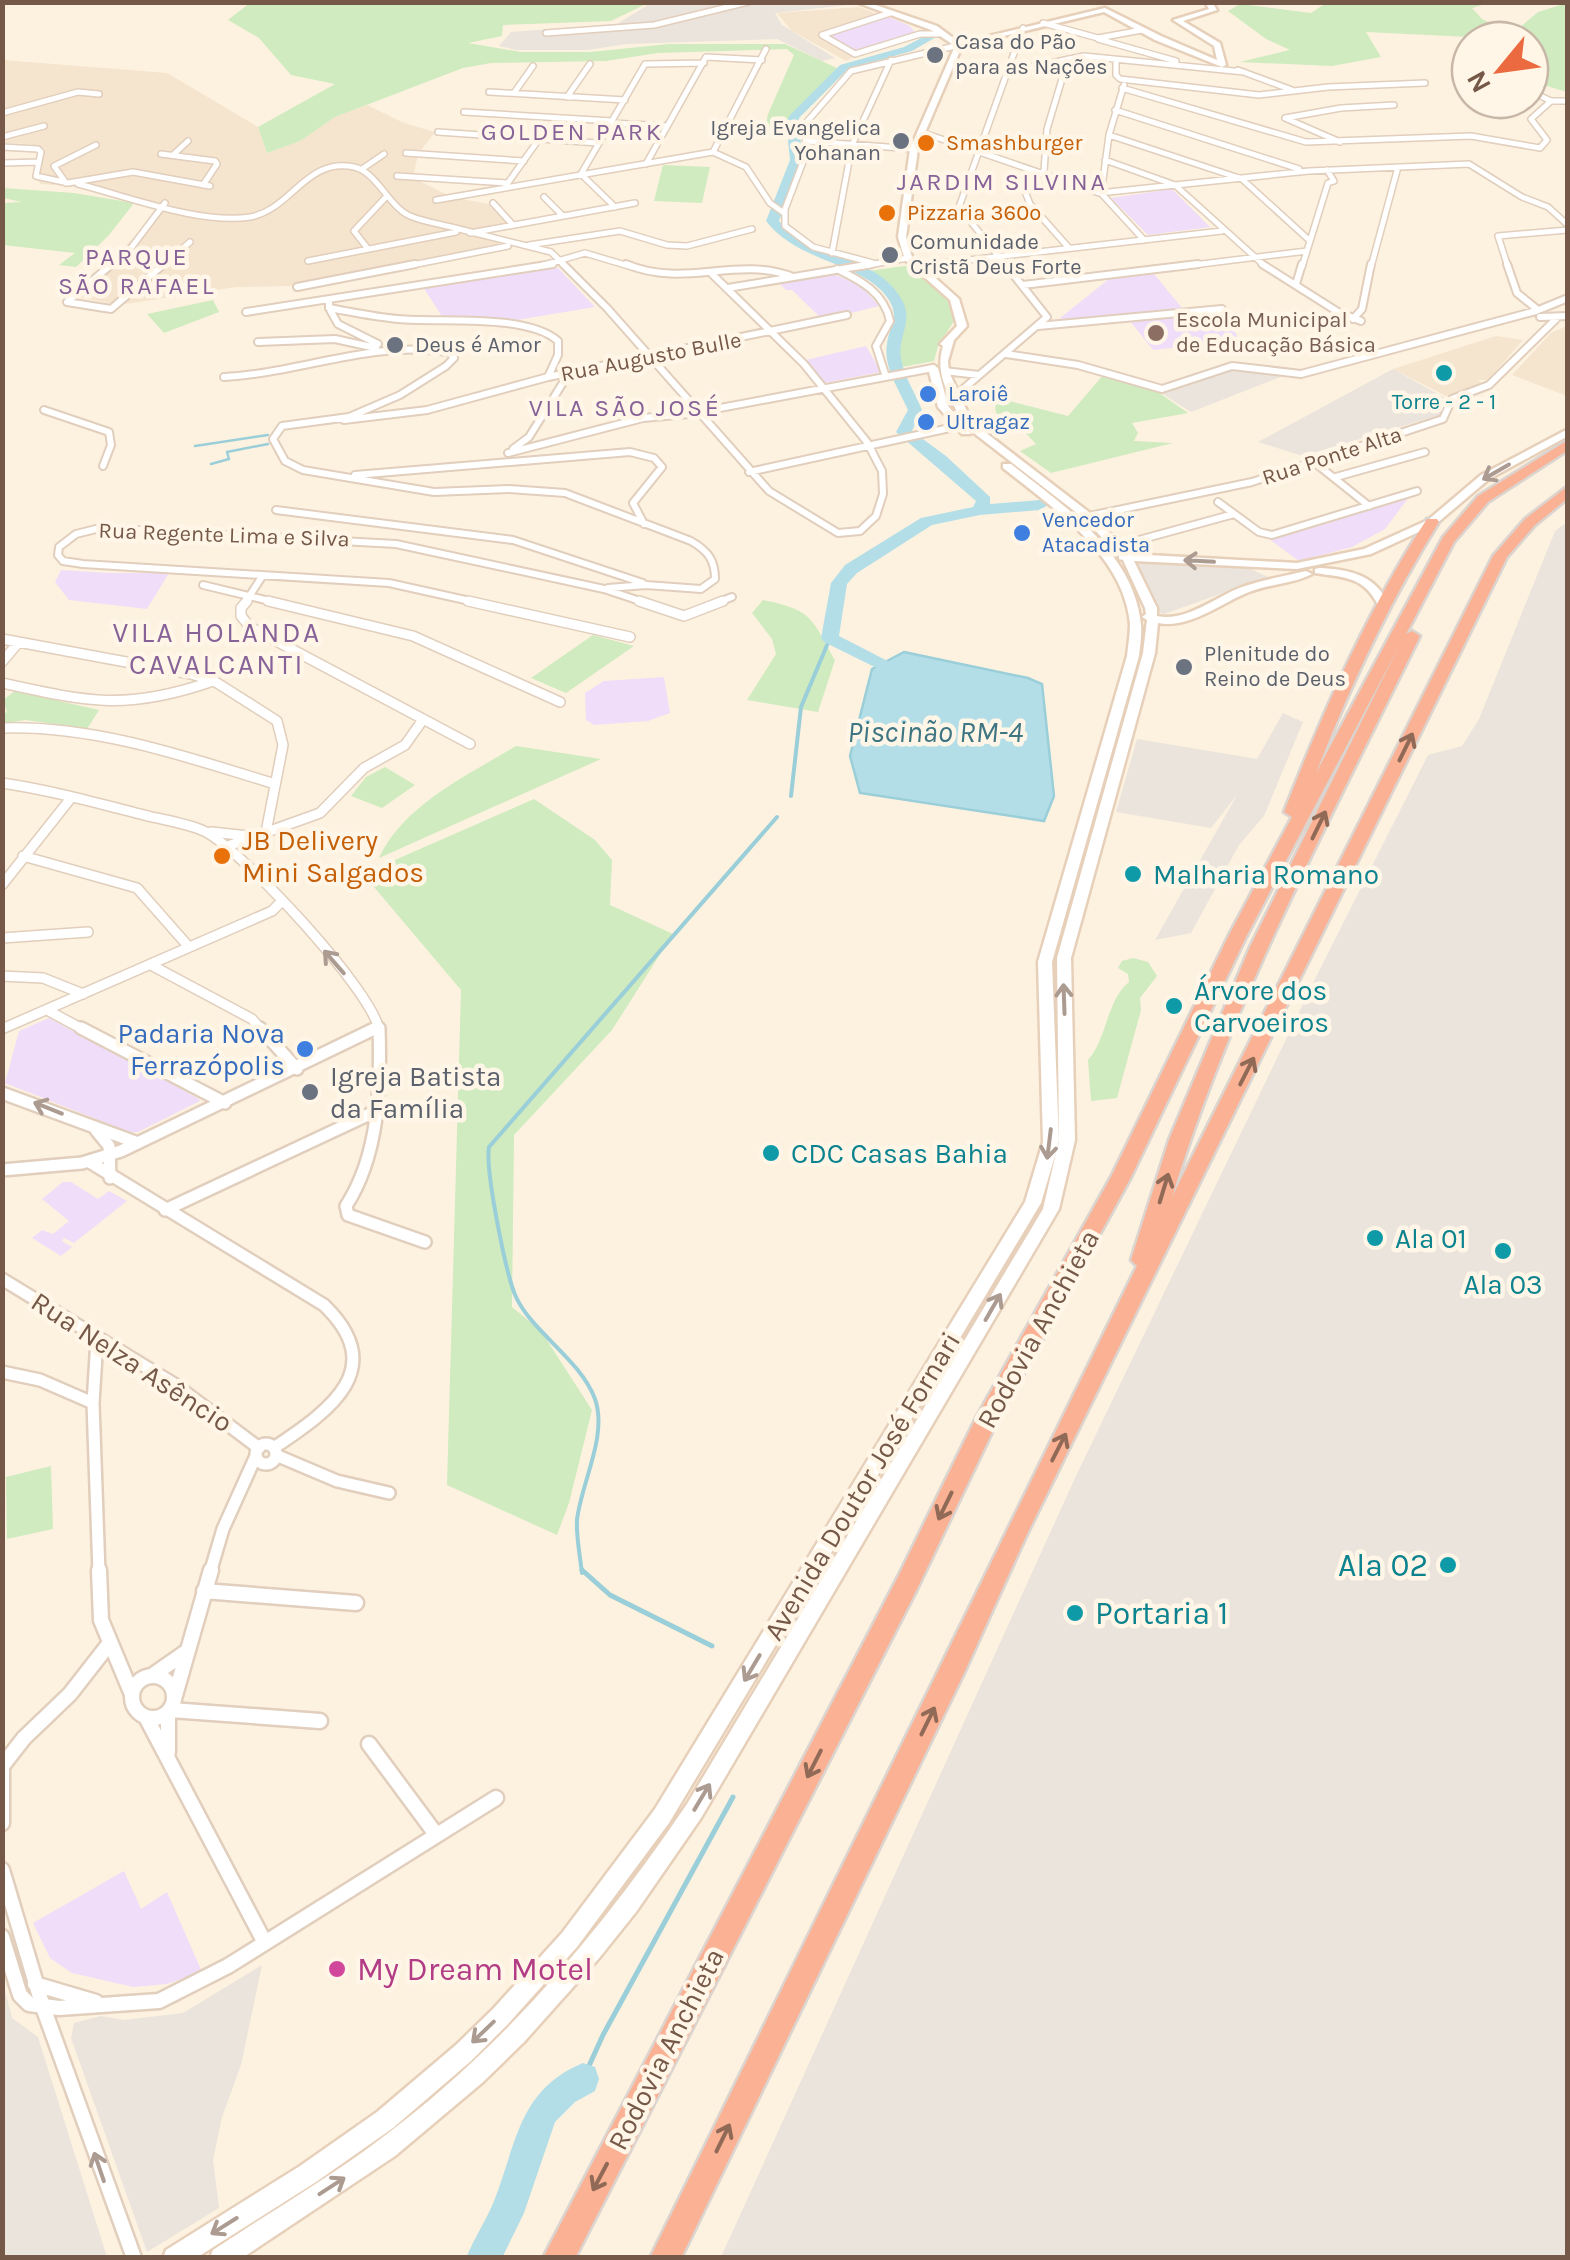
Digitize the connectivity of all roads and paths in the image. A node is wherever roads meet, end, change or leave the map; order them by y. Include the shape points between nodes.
1 (748, 2) edge
2 (859, 2) edge
3 (1208, 2) edge
4 (869, 4) edge
5 (894, 15) junction
6 (1043, 24) junction
7 (1024, 28) junction
8 (1142, 30) junction
9 (922, 31) junction
10 (546, 33) dead end
11 (1003, 33) junction
12 (942, 34) junction
13 (1098, 38) junction
14 (1018, 39) junction
15 (976, 40) junction
16 (956, 48) junction
17 (766, 50) dead end
18 (1068, 58) junction
19 (762, 60) junction
20 (891, 60) junction
21 (1116, 60) junction
22 (1178, 61) dead end
23 (704, 63) junction
24 (590, 64) dead end
25 (1222, 65) junction
26 (533, 66) dead end
27 (1007, 72) junction
28 (1244, 72) junction
29 (1128, 80) junction
30 (1425, 83) dead end
31 (1122, 88) junction
32 (1293, 91) junction
33 (489, 92) dead end
34 (514, 93) junction
35 (99, 94) dead end
36 (567, 97) junction
37 (624, 100) junction
38 (1568, 100) edge
39 (1552, 101) joint
40 (1394, 105) dead end
41 (1115, 110) junction
42 (464, 112) dead end
43 (2, 113) edge
44 (611, 122) junction
45 (44, 126) dead end
46 (667, 126) junction
47 (438, 132) dead end
48 (921, 132) junction
49 (1109, 135) junction
50 (2, 138) edge
51 (539, 138) junction
52 (983, 140) junction
53 (807, 141) junction
54 (188, 142) dead end
55 (598, 142) junction
56 (1341, 142) junction
57 (96, 145) dead end
58 (852, 145) junction
59 (965, 145) junction
60 (2, 147) edge
61 (914, 149) junction
62 (979, 150) junction
63 (406, 152) dead end
64 (713, 152) junction
65 (162, 154) dead end
66 (384, 154) dead end
67 (173, 155) junction
68 (1045, 157) junction
69 (1105, 160) junction
70 (524, 161) junction
71 (40, 162) junction
72 (4, 164) edge
73 (646, 164) junction
74 (1025, 166) junction
75 (1398, 167) junction
76 (1370, 168) junction
77 (362, 169) junction
78 (1315, 170) junction
79 (1327, 170) junction
80 (1044, 171) junction
81 (1304, 171) junction
82 (581, 174) junction
83 (397, 176) dead end
84 (1242, 179) junction
85 (1331, 182) junction
86 (66, 183) junction
87 (78, 184) junction
88 (506, 185) junction
89 (1173, 186) junction
90 (1103, 190) junction
91 (386, 197) junction
92 (544, 197) dead end
93 (436, 200) dead end
94 (635, 203) dead end
95 (166, 204) junction
96 (493, 204) dead end
97 (615, 207) junction
98 (782, 212) junction
99 (564, 216) junction
100 (512, 224) junction
101 (1568, 228) edge
102 (752, 229) dead end
103 (1222, 231) junction
104 (466, 232) junction
105 (559, 240) junction
106 (1144, 240) junction
107 (1309, 240) junction
108 (190, 242) dead end
109 (518, 245) junction
110 (1070, 248) junction
111 (368, 249) junction
112 (549, 251) junction
113 (1307, 251) junction
114 (583, 252) junction
115 (832, 253) junction
116 (998, 256) junction
117 (1271, 256) junction
118 (1282, 256) junction
119 (1252, 258) junction
120 (308, 261) dead end
121 (912, 262) junction
122 (560, 263) junction
123 (873, 263) junction
124 (1262, 264) junction
125 (1303, 267) junction
126 (841, 268) junction
127 (1276, 272) junction
128 (712, 274) junction
129 (793, 276) junction
130 (1296, 284) junction
131 (1022, 285) junction
132 (297, 287) dead end
133 (728, 288) junction
134 (1568, 298) edge
135 (329, 305) junction
136 (1222, 309) dead end
137 (246, 312) dead end
138 (1521, 314) junction
139 (848, 315) dead end
140 (1047, 317) junction
141 (1539, 317) junction
142 (1561, 317) edge
143 (1068, 324) junction
144 (1037, 326) junction
145 (770, 334) junction
146 (258, 342) dead end
147 (387, 350) junction
148 (1006, 354) junction
149 (650, 358) junction
150 (941, 372) junction
151 (569, 373) junction
152 (888, 373) junction
153 (980, 376) junction
154 (224, 377) dead end
155 (548, 377) junction
156 (822, 386) junction
157 (955, 396) junction
158 (44, 410) dead end
159 (697, 412) junction
160 (338, 420) junction
161 (964, 425) junction
162 (1568, 432) edge
163 (1568, 444) edge
164 (867, 446) junction
165 (1425, 452) dead end
166 (508, 453) junction
167 (1568, 459) edge
168 (495, 460) junction
169 (1314, 462) junction
170 (104, 466) dead end
171 (749, 472) junction
172 (340, 476) junction
173 (1336, 477) junction
174 (1568, 490) edge
175 (1418, 491) dead end
176 (1218, 502) dead end
177 (1369, 506) junction
178 (276, 510) dead end
179 (1234, 514) junction
180 (1086, 516) junction
181 (1070, 520) junction
182 (1432, 522) junction
183 (648, 528) junction
184 (1139, 540) dead end
185 (1367, 552) junction
186 (1106, 556) junction
187 (1127, 557) junction
188 (1270, 566) junction
189 (1319, 572) junction
190 (264, 574) junction
191 (1280, 578) junction
192 (294, 579) junction
193 (203, 585) dead end
194 (649, 585) junction
195 (258, 588) junction
196 (604, 588) junction
197 (250, 597) junction
198 (732, 597) dead end
199 (1382, 605) junction
200 (1144, 615) junction
201 (1185, 618) junction
202 (630, 637) dead end
203 (2, 639) edge
204 (18, 643) junction
205 (1149, 653) junction
206 (2, 662) edge
207 (214, 681) junction
208 (2, 684) edge
209 (560, 702) dead end
210 (422, 721) junction
211 (2, 728) edge
212 (470, 744) dead end
213 (2, 783) edge
214 (275, 784) junction
215 (71, 798) junction
216 (204, 830) junction
217 (261, 834) junction
218 (228, 846) junction
219 (23, 856) junction
220 (242, 859) junction
221 (263, 881) junction
222 (2, 885) edge
223 (1258, 898) junction
224 (282, 900) junction
225 (262, 915) junction
226 (294, 915) junction
227 (88, 932) dead end
228 (2, 938) edge
229 (189, 947) junction
230 (151, 964) junction
231 (2, 976) edge
232 (84, 994) junction
233 (47, 1010) junction
234 (378, 1027) junction
235 (2, 1029) edge
236 (297, 1070) junction
237 (2, 1093) edge
238 (225, 1103) junction
239 (374, 1112) junction
240 (92, 1126) junction
241 (139, 1143) junction
242 (108, 1156) junction
243 (88, 1162) junction
244 (2, 1170) edge
245 (110, 1178) junction
246 (164, 1210) junction
247 (425, 1242) dead end
248 (2, 1278) edge
249 (1126, 1314) junction
250 (96, 1340) junction
251 (2, 1372) edge
252 (93, 1403) junction
253 (276, 1451) junction
254 (260, 1456) junction
255 (390, 1493) dead end
256 (204, 1591) junction
257 (356, 1603) dead end
258 (109, 1644) junction
259 (186, 1652) junction
260 (116, 1657) junction
261 (149, 1675) junction
262 (132, 1692) junction
263 (171, 1708) junction
264 (147, 1719) junction
265 (320, 1721) dead end
266 (24, 1738) junction
267 (369, 1744) dead end
268 (2, 1750) edge
269 (168, 1753) junction
270 (3, 1764) edge
271 (496, 1798) dead end
272 (2, 1823) edge
273 (435, 1833) junction
274 (2, 1870) edge
275 (2, 1937) edge
276 (265, 1943) junction
277 (36, 1984) junction
278 (107, 2004) junction
279 (43, 2008) junction
280 (134, 2258) edge
281 (174, 2258) edge
282 (221, 2258) edge
283 (558, 2258) edge
284 (665, 2258) edge

1 - 10 street via 654,25
2 - 4 street
3 - 25 street via 1212,10 1176,20 1217,45
4 - 5 street
5 - 9 street
5 - 9 street via 822,35 858,54
5 - 12 street
6 - 7 street
6 - 8 street via 1105,10
6 - 13 street
7 - 11 street
7 - 14 street
8 - 13 street
8 - 25 street
9 - 12 street
11 - 14 street
11 - 15 street
12 - 15 street
12 - 16 street
13 - 22 street
14 - 27 street
15 - 16 street
16 - 20 street
16 - 48 street
17 - 19 street
18 - 21 street
18 - 27 street
18 - 68 street
19 - 23 street via 710,57
19 - 64 street
20 - 53 street via 849,72 807,120
20 - 58 street
21 - 28 street
21 - 29 street via 1116,76
23 - 37 street via 645,64
23 - 46 street
24 - 36 street
25 - 28 street
26 - 34 street
27 - 52 street
28 - 32 street
29 - 31 street
29 - 32 street via 1248,94
30 - 32 street
31 - 41 street
31 - 56 street via 1300,141
33 - 34 street
34 - 36 street
35 - 43 street via 78,92
36 - 37 street
37 - 44 street
38 - 39 street
39 - 56 street via 1531,120 1547,144 1529,149 1471,136
40 - 56 street via 1285,118
41 - 49 street
41 - 81 street
42 - 44 street
44 - 46 street
44 - 55 street
45 - 50 street
46 - 73 street
47 - 51 street
48 - 59 street
48 - 61 street
49 - 69 street
49 - 84 street
51 - 55 street
51 - 70 street
52 - 59 street
52 - 62 street
53 - 58 street
53 - 98 street
54 - 67 street
55 - 82 street
57 - 86 street via 56,164
58 - 61 street
58 - 115 street
59 - 62 street
60 - 71 street via 38,149
61 - 121 street via 902,231
62 - 74 street
62 - 116 street via 959,208
63 - 70 street
64 - 73 street
64 - 98 street via 746,167
65 - 67 street
66 - 77 street
67 - 87 street via 217,163 206,186 123,172
68 - 74 street
68 - 80 street
69 - 89 street
69 - 90 street
70 - 88 street
71 - 72 street
71 - 86 street via 38,179
73 - 82 street
74 - 80 street
75 - 76 street
75 - 101 street via 1464,164 1485,170 1548,207
75 - 130 street via 1357,320
76 - 79 street
76 - 85 street
77 - 91 street
77 - 95 street via 314,172 284,202 254,216 202,215
78 - 79 street
78 - 81 street
78 - 85 street
79 - 85 street
80 - 90 street
80 - 110 street via 1034,177 1026,199
81 - 84 street
82 - 88 street
82 - 97 street
83 - 88 street
84 - 89 street
84 - 107 street
85 - 107 street
86 - 87 street
87 - 95 street
88 - 93 street
89 - 90 street
89 - 103 street
90 - 106 street
91 - 104 street via 409,216
91 - 111 street via 354,231
92 - 99 street
94 - 97 street
95 - 108 street via 130,248 66,301 111,309
96 - 100 street
97 - 99 street
98 - 115 street via 790,233
99 - 100 street
100 - 104 street
101 - 141 street via 1498,238 1519,296
102 - 105 street via 680,247 627,231
103 - 106 street
103 - 119 street
104 - 109 street
104 - 111 street
105 - 109 street
105 - 112 street
106 - 110 street
107 - 113 street
109 - 112 street
109 - 132 street
110 - 116 street
111 - 120 street
112 - 114 street
112 - 122 street
113 - 118 street
113 - 125 street
114 - 122 street
114 - 128 street via 651,275
115 - 123 street
116 - 121 street
116 - 131 street
117 - 118 street
117 - 119 street
117 - 124 street
118 - 125 street
119 - 124 street
119 - 131 street
121 - 123 street
121 - 150 street via 959,307 962,326 945,348
122 - 135 street
122 - 149 street
123 - 126 street
124 - 127 street
125 - 127 street
125 - 130 street
126 - 129 street
126 - 152 street via 873,289 888,310 890,321 876,339 876,351
127 - 130 street
128 - 129 street via 755,266
128 - 133 street
129 - 133 street
131 - 140 street
133 - 145 street
134 - 141 street
135 - 137 street
135 - 147 street via 338,324
135 - 155 street via 397,319 538,329 558,341
136 - 143 street
138 - 141 street
138 - 141 street
138 - 148 street via 1301,374 1232,366 1162,389 1078,365
139 - 145 street, Rua Augusto Bulle
140 - 143 street
140 - 144 street
141 - 142 street, Rua Ponte Alta
141 - 142 street
141 - 169 street, Rua Ponte Alta via 1489,385 1452,399 1446,417
143 - 144 street
144 - 148 street
145 - 149 street, Rua Augusto Bulle
145 - 156 street
146 - 147 street via 334,340
147 - 154 street via 266,376
147 - 160 street via 442,350 454,358 422,382
148 - 153 street
149 - 151 street, Rua Augusto Bulle
149 - 159 street
150 - 152 street
150 - 153 street
150 - 157 street
150 - 161 street, Avenida Doutor José Fornari via 944,407
151 - 155 street, Rua Augusto Bulle
151 - 166 street via 529,437
152 - 156 street
153 - 157 street
155 - 160 street, Rua Augusto Bulle via 438,408
156 - 159 street
156 - 164 street
157 - 161 street
158 - 170 street via 109,432
159 - 166 street via 631,420
159 - 171 street
160 - 172 street, Rua Augusto Bulle via 294,422 272,438 292,466
161 - 164 street
161 - 180 street, Avenida Doutor José Fornari
161 - 181 street, Avenida Doutor José Fornari
162 -> 182 street via 1485,477
163 - 223 highway, Rodovia Anchieta via 1483,498 1448,540
164 - 171 street
164 - 171 street via 880,465 882,501 874,520 852,535 838,533
165 - 173 street
166 - 168 street
249 -> 167 highway, Rodovia Anchieta via 1179,1140 1259,948 1404,652 1460,545 1484,516
168 - 172 street
168 - 183 street via 618,451 654,458 660,472 633,503
169 - 173 street
169 - 180 street, Rua Ponte Alta
172 - 183 street via 434,492 565,493
173 - 177 street
249 -> 174 highway, Rodovia Anchieta via 1500,556
175 - 177 street
176 - 179 street
177 - 179 street via 1272,534
178 - 194 street via 512,540
179 - 184 street
180 - 181 street
180 - 187 street, Avenida Doutor José Fornari
181 - 186 street, Avenida Doutor José Fornari
182 - 185 street
182 - 199 highway
183 - 194 street via 704,548 716,570 712,584 702,589
185 - 188 street
185 - 189 street via 1361,560
186 - 187 street
186 - 200 street, Avenida Doutor José Fornari
188 -> 187 street
187 - 200 street, Avenida Doutor José Fornari via 1146,592
188 - 191 street
189 - 191 street
189 - 199 street via 1358,578 1377,591
190 - 192 street, Rua Regente Lima e Silva
190 - 195 street
190 - 196 street, Rua Regente Lima e Silva via 83,564 58,555 66,540 100,528 342,538
191 - 201 street
192 - 195 street
192 - 202 street, Rua Regente Lima e Silva via 389,583
193 - 197 street
194 - 196 street
195 - 197 street
196 - 198 street, Rua Regente Lima e Silva via 684,616
197 - 209 street via 413,636
197 - 210 street via 240,608 250,626
199 - 223 highway via 1340,691
200 - 201 street
200 - 205 street, Avenida Doutor José Fornari
200 -> 281 street, Avenida Doutor José Fornari via 1045,962 1051,1142 1033,1203 662,1816 553,1961 387,2119
201 - 205 street
203 - 204 street
204 - 206 street
204 - 207 street
282 -> 205 street, Avenida Doutor José Fornari via 430,2112 548,2003 638,1894 710,1785 1050,1210 1067,1140 1064,958
207 - 208 street via 160,701 112,706
207 - 214 street via 277,722 284,745
210 - 212 street
210 - 217 street via 405,744 357,773 320,813
211 - 214 street via 83,735
213 - 215 street
214 - 217 street
215 - 216 street
215 - 219 street
216 - 217 street
216 - 218 street
217 - 218 street
217 - 220 street
218 - 220 street
219 - 222 street
219 - 229 street via 137,888
220 - 221 street
221 - 224 street
221 - 225 street via 270,902
223 -> 283 highway, Rodovia Anchieta via 1122,1177 984,1427
224 - 225 street
224 - 226 street
225 - 226 street
225 - 229 street
234 -> 226 street via 366,999
227 - 228 street
229 - 230 street
230 - 232 street
230 - 236 street via 252,1019
231 - 232 street via 43,978
232 - 233 street
233 - 235 street
233 - 238 street
234 - 236 street
234 - 239 street
236 - 238 street
240 -> 237 street
238 - 241 street
239 - 246 street
239 - 247 street via 368,1170 346,1210 356,1220
240 - 241 street
240 - 242 street via 107,1143
241 - 242 street
242 - 243 street
242 - 245 street
243 - 244 street
243 - 245 street
245 - 246 street
246 - 253 street via 324,1305 350,1332 353,1367 342,1394
248 - 250 street, Rua Nelza Asêncio
284 -> 249 highway, Rodovia Anchieta
250 - 252 street
250 - 254 street, Rua Nelza Asêncio via 205,1404
251 - 252 street
252 - 258 street via 100,1605
253 - 254 street
253 - 255 street via 337,1482
254 - 256 street via 223,1529
256 - 257 street
256 - 259 street
258 - 260 street
258 - 266 street
259 - 261 street
259 - 263 street
260 - 261 street
260 - 262 street
261 - 262 street
261 - 263 street via 166,1682
262 - 264 street
263 - 264 street
263 - 265 street
263 - 269 street
264 - 269 street
266 - 268 street
266 - 270 street
267 - 273 street
269 - 276 street
270 - 272 street
271 - 273 street
273 - 276 street
274 - 277 street
275 - 279 street via 20,1996
276 - 278 street via 169,1998
277 - 278 street
277 - 279 street
278 - 279 street
280 -> 279 street

